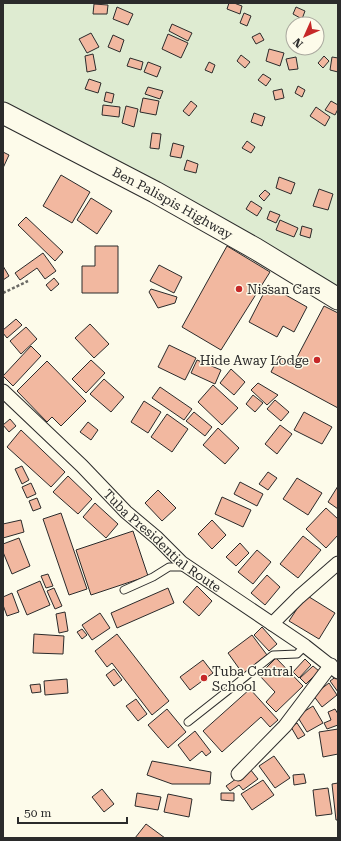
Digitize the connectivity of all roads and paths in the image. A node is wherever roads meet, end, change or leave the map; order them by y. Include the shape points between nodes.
1 (3, 113) edge
2 (28, 281) dead end
3 (3, 293) edge
4 (338, 299) edge
5 (3, 391) edge
6 (338, 563) edge
7 (187, 566) junction
8 (124, 590) dead end
9 (272, 624) junction
10 (305, 646) junction
11 (334, 668) edge
12 (188, 722) dead end
13 (238, 774) dead end

1 - 4 main road, Ben Palispis Highway via 155,192
2 - 3 path
5 - 7 street, Tuba Presidential Route via 126,512
6 - 9 street
7 - 8 lane via 169,567
7 - 9 street, Tuba Presidential Route
9 - 10 street, Tuba Presidential Route
10 - 11 street, Tuba Presidential Route
10 - 12 lane via 297,654 274,654
11 - 13 street via 285,726

